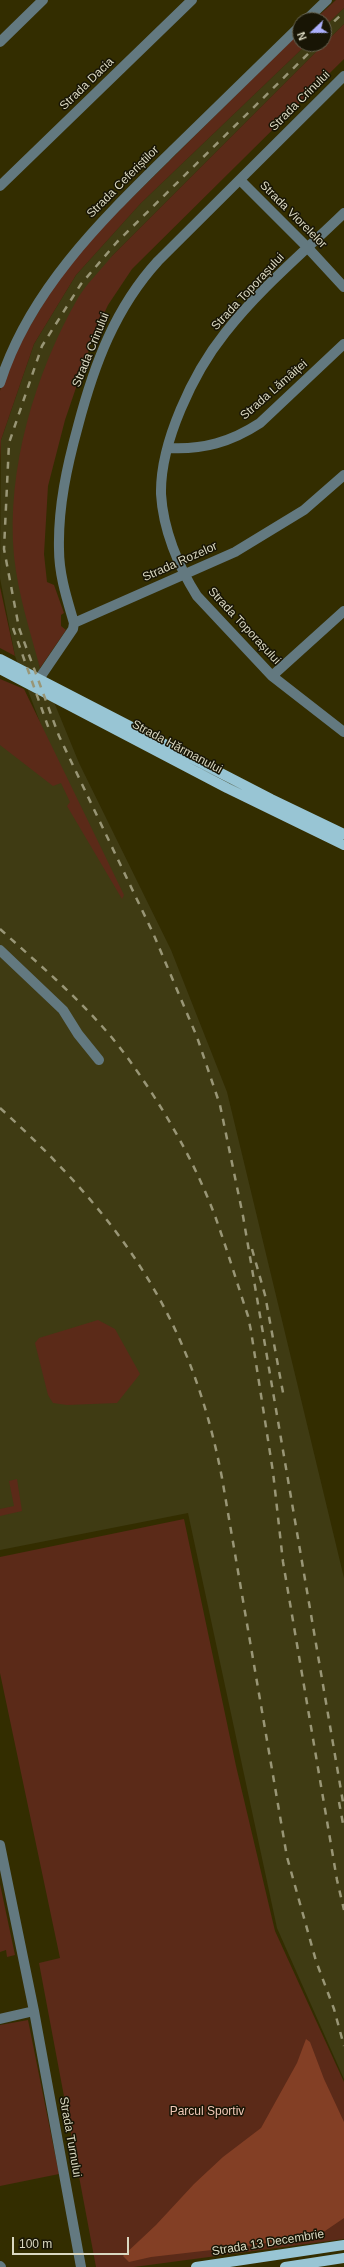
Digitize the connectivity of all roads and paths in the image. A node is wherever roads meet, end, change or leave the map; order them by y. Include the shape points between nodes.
1 (43, 0) edge
2 (192, 0) edge
3 (326, 0) edge
4 (314, 12) edge
5 (292, 34) edge
6 (0, 42) edge
7 (344, 76) edge
8 (240, 180) junction
9 (0, 186) edge
10 (344, 213) edge
11 (308, 248) junction
12 (344, 288) edge
13 (344, 344) edge
14 (0, 383) edge
15 (168, 448) junction
16 (344, 475) edge
17 (185, 574) junction
18 (344, 611) edge
19 (74, 623) junction
20 (0, 659) edge
21 (0, 669) edge
22 (272, 676) junction
23 (39, 679) junction
24 (344, 732) edge
25 (344, 834) edge
26 (344, 846) edge
27 (0, 950) edge
28 (99, 1060) dead end
29 (0, 1845) edge
30 (34, 2011) junction
31 (0, 2019) edge
32 (344, 2245) edge
33 (344, 2258) edge
34 (81, 2267) edge
35 (196, 2267) edge
36 (284, 2267) edge

1 - 6 street
2 - 9 street, Strada Dacia
3 - 4 street
5 - 14 street, Strada Ceferiștilor via 124,198 78,247 45,294 22,333 7,362
7 - 8 street, Strada Crinului
8 - 11 street, Strada Viorelelor
8 - 19 street, Strada Crinului via 145,275 118,316 101,353 72,446 62,500 58,549 60,570
10 - 11 street, Strada Toporașului
11 - 12 street, Strada Viorelelor
11 - 15 street, Strada Toporașului via 224,334 194,384 180,413
13 - 15 street, Strada Lămâiței via 260,422 244,433 214,445
15 - 17 street, Strada Toporașului via 162,481 162,506 170,537
16 - 17 street, Strada Rozelor via 304,510 280,526 235,552
17 - 19 street, Strada Rozelor
17 - 22 street, Strada Toporașului via 206,608
18 - 22 street
19 - 23 street via 73,630
20 - 23 main road, Strada Hărmanului
21 - 26 main road, Strada Hărmanului
22 - 24 street, Strada Toporașului
23 - 25 main road, Strada Hărmanului
27 - 28 street via 63,1010
29 - 30 street, Strada Turnului
30 - 31 street
30 - 34 street, Strada Turnului
32 - 35 main road, Strada 13 Decembrie
33 - 36 main road

